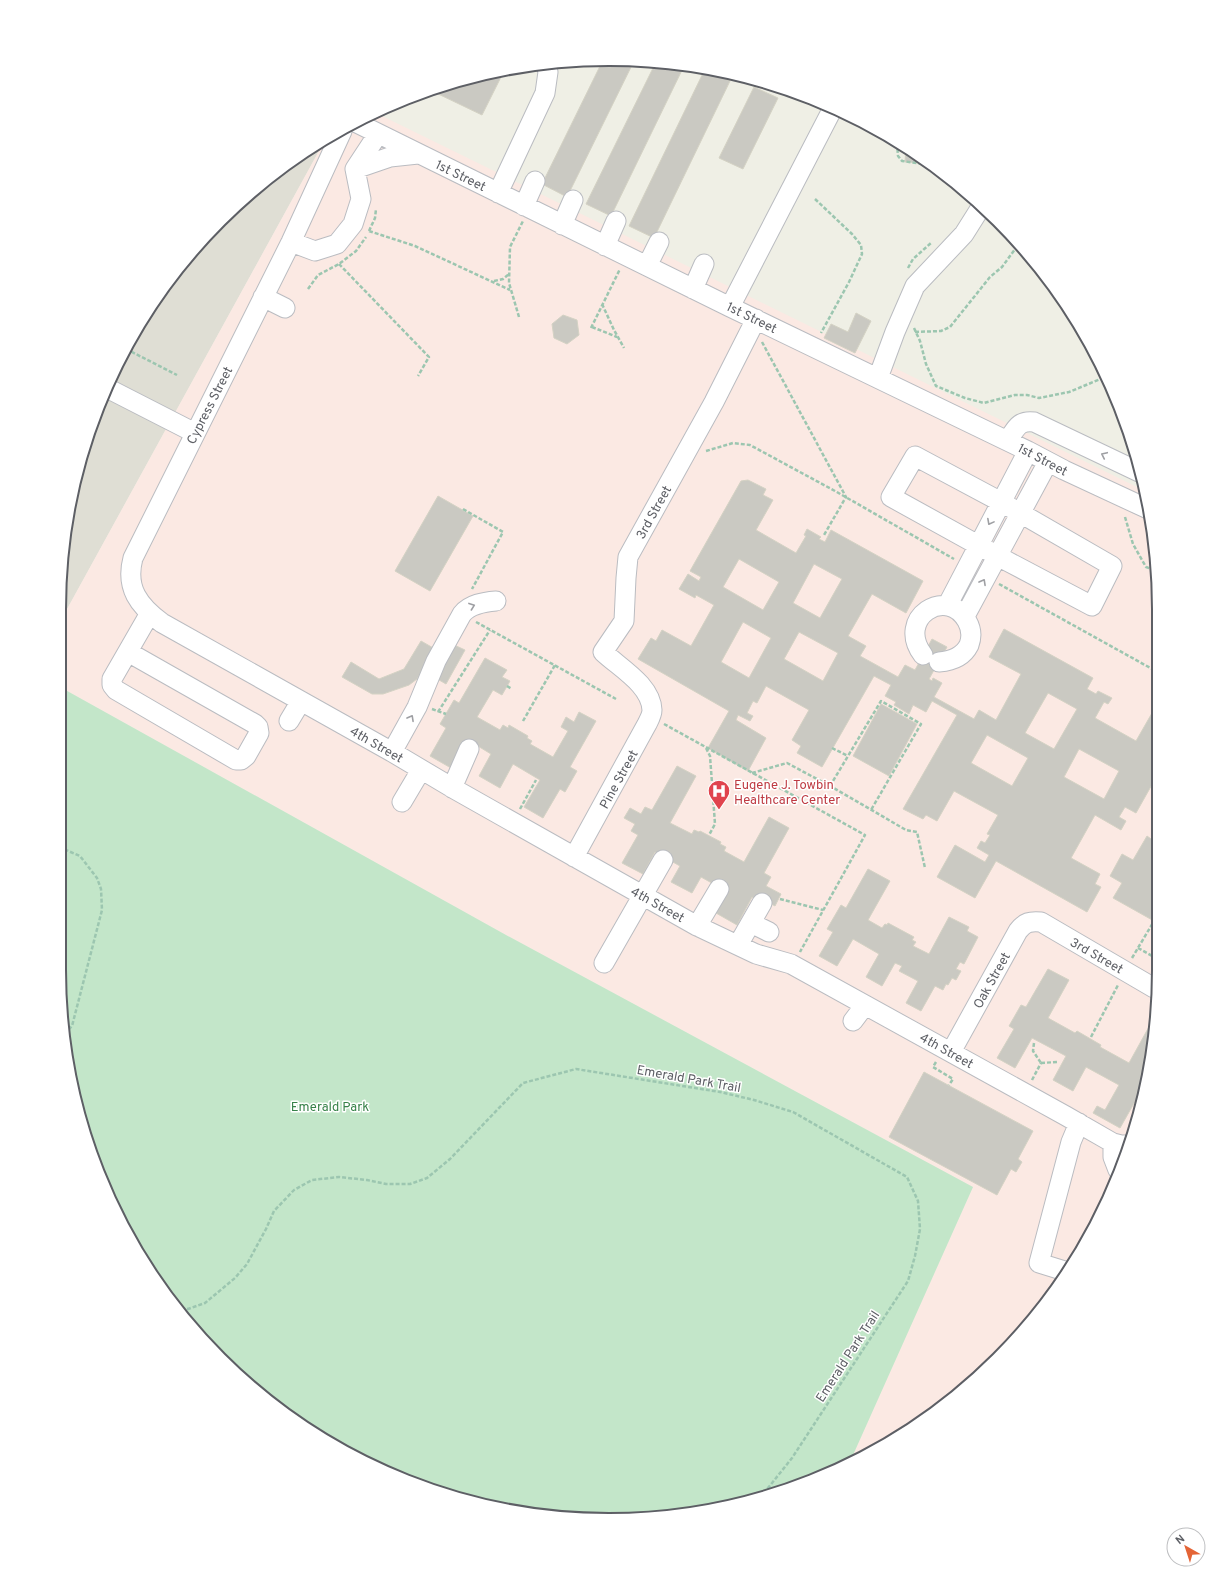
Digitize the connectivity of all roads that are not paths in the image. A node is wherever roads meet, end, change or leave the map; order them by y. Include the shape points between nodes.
1 (547, 70) edge
2 (830, 113) edge
3 (362, 126) edge
4 (378, 134) junction
5 (339, 139) edge
6 (332, 154) junction
7 (418, 154) junction
8 (356, 169) junction
9 (535, 181) dead end
10 (498, 193) junction
11 (573, 200) dead end
12 (978, 211) edge
13 (524, 212) junction
14 (616, 221) dead end
15 (562, 225) junction
16 (291, 242) junction
17 (659, 242) dead end
18 (605, 246) junction
19 (704, 264) dead end
20 (647, 266) junction
21 (693, 288) junction
22 (263, 297) junction
23 (730, 307) junction
24 (285, 308) dead end
25 (756, 320) junction
26 (878, 378) junction
27 (112, 391) edge
28 (195, 433) junction
29 (1008, 440) junction
30 (1028, 450) junction
31 (1048, 462) junction
32 (1133, 469) edge
33 (1001, 502) junction
34 (1142, 506) edge
35 (1020, 513) junction
36 (978, 545) junction
37 (998, 556) junction
38 (496, 601) dead end
39 (947, 606) junction
40 (150, 613) junction
41 (965, 616) junction
42 (211, 650) joint
43 (128, 652) junction
44 (650, 698) joint
45 (300, 701) junction
46 (289, 722) dead end
47 (469, 749) dead end
48 (392, 752) junction
49 (421, 770) junction
50 (452, 788) junction
51 (402, 802) dead end
52 (574, 857) junction
53 (663, 860) dead end
54 (719, 889) dead end
55 (643, 895) junction
56 (771, 901) road end
57 (1041, 922) joint
58 (751, 923) junction
59 (697, 926) junction
60 (768, 932) dead end
61 (738, 945) junction
62 (604, 963) dead end
63 (1152, 987) edge
64 (865, 1005) junction
65 (853, 1021) dead end
66 (947, 1058) junction
67 (1079, 1123) junction
68 (1121, 1144) edge
69 (1116, 1165) edge
70 (1061, 1270) edge

1 - 10 street via 545,93
2 - 23 street
3 - 4 street, 1st Street
4 - 7 street, 1st Street
4 - 8 street
5 - 6 street, Cypress Street
6 - 8 street
6 - 16 street, Cypress Street
7 - 8 street via 390,157
7 - 10 street, 1st Street
8 - 16 street via 361,199 354,224 337,244 315,251
9 - 13 street
10 - 13 street, 1st Street
11 - 15 street
12 - 26 street via 964,234 915,286
13 - 15 street, 1st Street
14 - 18 street
15 - 18 street, 1st Street
16 - 22 street, Cypress Street
17 - 20 street
18 - 20 street, 1st Street
19 - 21 street
20 - 21 street, 1st Street
21 - 23 street, 1st Street
22 - 24 street
22 - 28 street, Cypress Street
23 - 25 street, 1st Street
25 - 26 street, 1st Street
25 - 44 street, 3rd Street via 714,402 628,557 624,621 598,655 643,686
26 - 29 street, 1st Street
27 - 28 street
28 - 40 street, Cypress Street via 143,536 131,566 130,578 134,590 139,602
29 - 30 street, 1st Street
32 -> 29 street via 1034,422 1026,421 1018,425
30 - 31 street, 1st Street
30 - 33 street
31 - 34 street, 1st Street
31 - 35 street
33 - 35 street
33 -> 36 street
33 - 36 street via 915,456 891,497
35 - 37 street
35 - 37 street via 1112,566 1092,606
36 - 37 street
36 - 39 street
41 -> 37 street
48 -> 38 street via 417,707 436,660 462,614 467,607
39 - 41 street
39 - 41 street via 938,606 922,614 914,630 918,648 931,658 948,662 964,652 971,634
40 - 42 street, Cypress Street
40 - 43 street
42 - 45 street, 4th Street
43 - 43 street via 112,679 112,685 116,690 236,760 246,756 259,733 255,724
44 - 52 street, Pine Street via 652,711 647,724
45 - 46 street
45 - 48 street, 4th Street
47 - 50 street
48 - 49 street, 4th Street
49 - 50 street, 4th Street
49 - 51 street
50 - 52 street, 4th Street
52 - 55 street, 4th Street
53 - 55 street
54 - 59 street
55 - 59 street, 4th Street
55 - 62 street
56 - 58 street
57 - 63 street, 3rd Street
57 - 66 street, Oak Street via 1027,922 1018,931
58 - 60 street
58 - 61 street
59 - 61 street, 4th Street
61 - 64 street, 4th Street via 756,954 791,964
64 - 65 street
64 - 66 street, 4th Street
66 - 67 street, 4th Street
67 - 68 street, 4th Street
67 - 70 street via 1071,1142 1039,1263
68 - 69 street via 1113,1157

